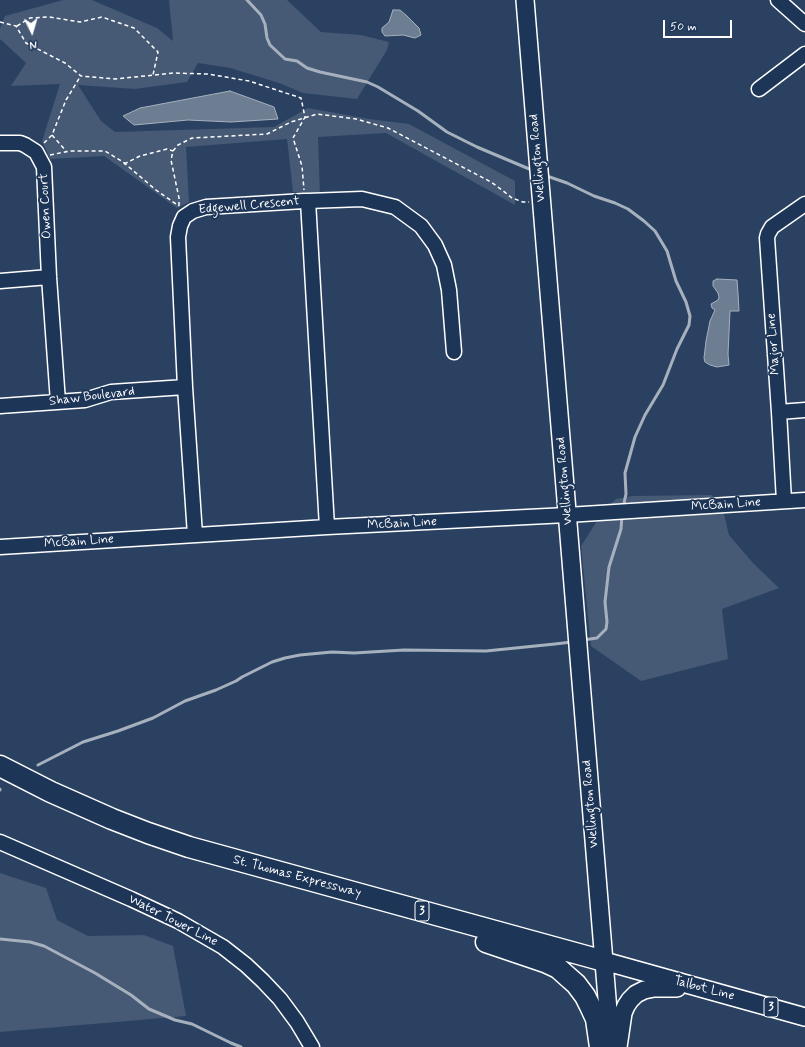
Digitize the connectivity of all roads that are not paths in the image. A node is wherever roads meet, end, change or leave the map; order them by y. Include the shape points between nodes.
1 (525, 0) edge
2 (778, 0) edge
3 (805, 24) edge
4 (805, 54) edge
5 (759, 89) dead end
6 (0, 143) edge
7 (306, 201) junction
8 (805, 204) edge
9 (49, 277) junction
10 (0, 281) edge
11 (454, 352) dead end
12 (185, 387) junction
13 (58, 402) junction
14 (0, 406) edge
15 (805, 410) edge
16 (779, 412) junction
17 (805, 500) edge
18 (784, 502) junction
19 (567, 515) junction
20 (327, 528) junction
21 (195, 535) junction
22 (0, 547) edge
23 (0, 766) edge
24 (0, 842) edge
25 (241, 861) junction
26 (604, 961) junction
27 (716, 992) junction
28 (805, 1017) edge
29 (312, 1047) edge
30 (600, 1047) edge
31 (611, 1047) edge
32 (618, 1047) edge

1 - 19 main road, Wellington Road
2 - 3 street
4 - 5 street
6 - 9 street, Owen Court via 26,145 37,154 44,166
7 - 11 street via 362,199 395,207 421,226 435,245 444,265 449,290
7 - 12 street, Edgewell Crescent via 183,210 184,217 178,237
7 - 20 street, Edgewell Crescent
8 - 16 street, Major Line via 772,227 767,238
9 - 10 street
9 - 13 street, Owen Court
12 - 13 street, Shaw Boulevard via 111,392 86,400
12 - 21 street, Edgewell Crescent
13 - 14 street, Shaw Boulevard
15 - 16 street
16 - 18 street, Major Line
17 - 18 street, McBain Line
18 - 19 street, McBain Line
19 - 20 street, McBain Line
19 - 26 main road, Wellington Road
20 - 21 street, McBain Line
21 - 22 street, McBain Line
23 - 25 highway, St. Thomas Expressway / 3 via 44,789 148,834
24 - 29 street, Water Tower Line via 178,921 223,947 246,965 280,999
25 - 26 highway, St. Thomas Expressway / 3
25 - 30 highway via 558,968 585,996 596,1019
26 - 27 main road, Talbot Line / 3
26 - 31 main road, Wellington Road
27 - 28 main road, Talbot Line / 3
27 - 32 main road via 664,987 636,994 623,1014

